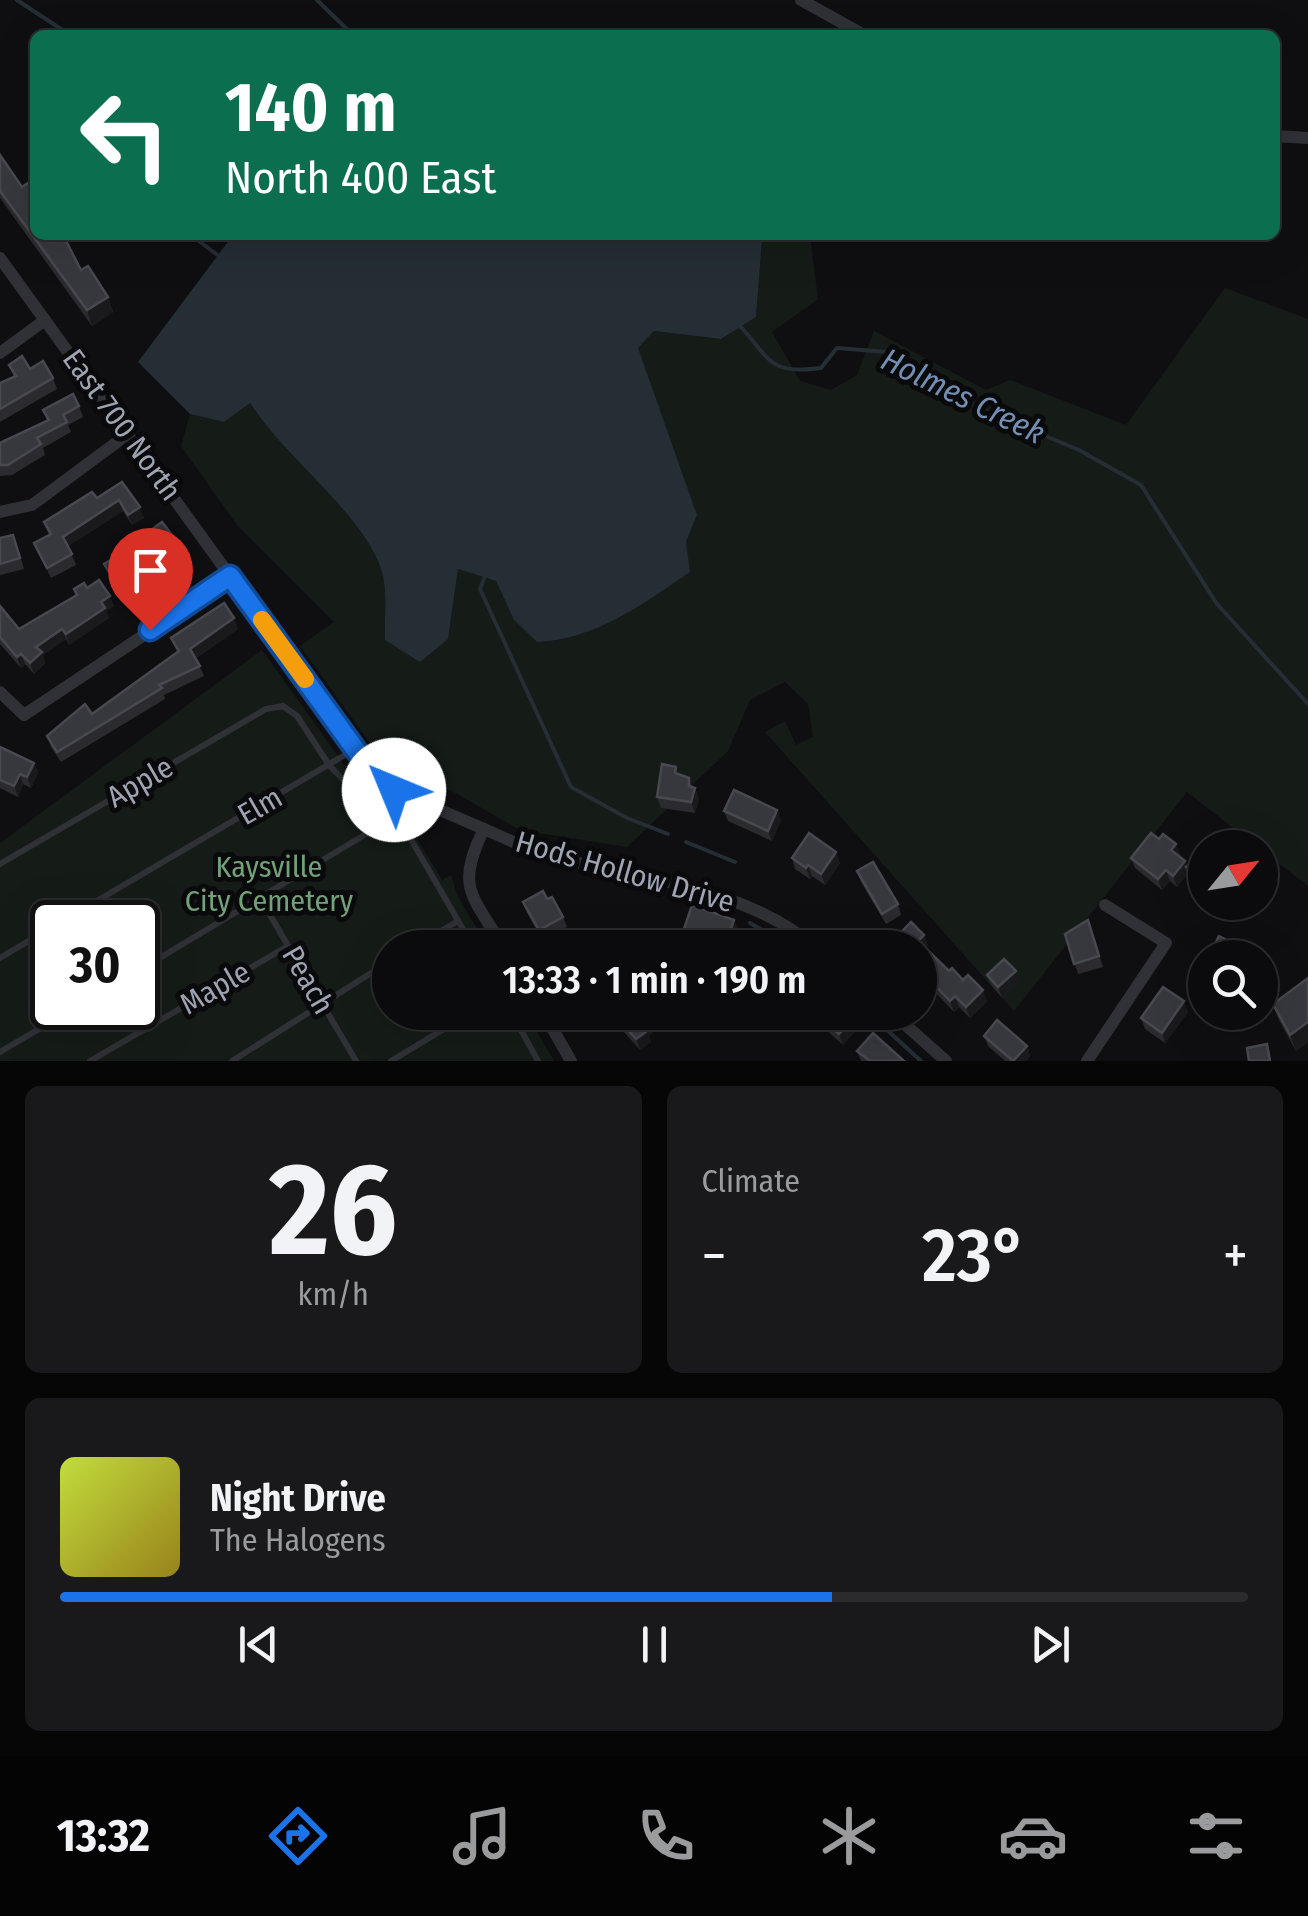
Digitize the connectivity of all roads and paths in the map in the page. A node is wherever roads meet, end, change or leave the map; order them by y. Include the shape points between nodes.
1 (804, 2) edge
2 (855, 30) edge
3 (1280, 136) edge
4 (1308, 138) edge
5 (0, 258) edge
6 (45, 320) junction
7 (0, 353) edge
8 (128, 434) junction
9 (0, 512) edge
10 (230, 576) junction
11 (0, 692) edge
12 (355, 748) junction
13 (329, 765) junction
14 (391, 819) junction
15 (484, 829) junction
16 (0, 864) edge
17 (260, 898) junction
18 (98, 900) edge
19 (1105, 905) dead end
20 (458, 921) junction
21 (443, 930) edge
22 (463, 930) edge
23 (493, 930) edge
24 (794, 930) edge
25 (30, 940) edge
26 (288, 946) junction
27 (0, 958) edge
28 (160, 958) edge
29 (372, 972) edge
30 (322, 1004) junction
31 (38, 1030) edge
32 (443, 1030) edge
33 (521, 1030) edge
34 (553, 1030) edge
35 (911, 1030) edge
36 (0, 1052) edge
37 (90, 1061) edge
38 (232, 1061) edge
39 (356, 1061) edge
40 (392, 1061) edge
41 (538, 1061) edge
42 (571, 1061) edge
43 (946, 1061) edge
44 (1087, 1061) edge

1 - 2 street
3 - 4 street
5 - 6 street, East 700 North
6 - 7 street
6 - 8 street, East 700 North
8 - 9 street via 32,505
8 - 10 street, East 700 North
10 - 11 street via 24,715
10 - 12 street, East 700 North
12 - 13 lane, Elm
12 - 15 street, East 700 North via 394,790
13 - 14 lane
13 - 16 lane, Apple via 297,716 283,706 266,709
13 - 18 lane, Elm
14 - 17 lane
14 - 20 lane via 406,831
15 - 23 street via 466,864 470,892
15 - 24 street, Hods Hollow Drive via 544,854 750,908
17 - 26 lane, Peach
17 - 28 lane
19 - 44 street via 1166,943
20 - 21 lane
20 - 22 lane
25 - 27 lane
26 - 30 lane, Peach
26 - 37 lane, Maple
29 - 30 lane
30 - 38 lane
30 - 39 lane, Peach
31 - 36 lane
32 - 40 lane
33 - 41 lane
34 - 42 street
35 - 43 street

